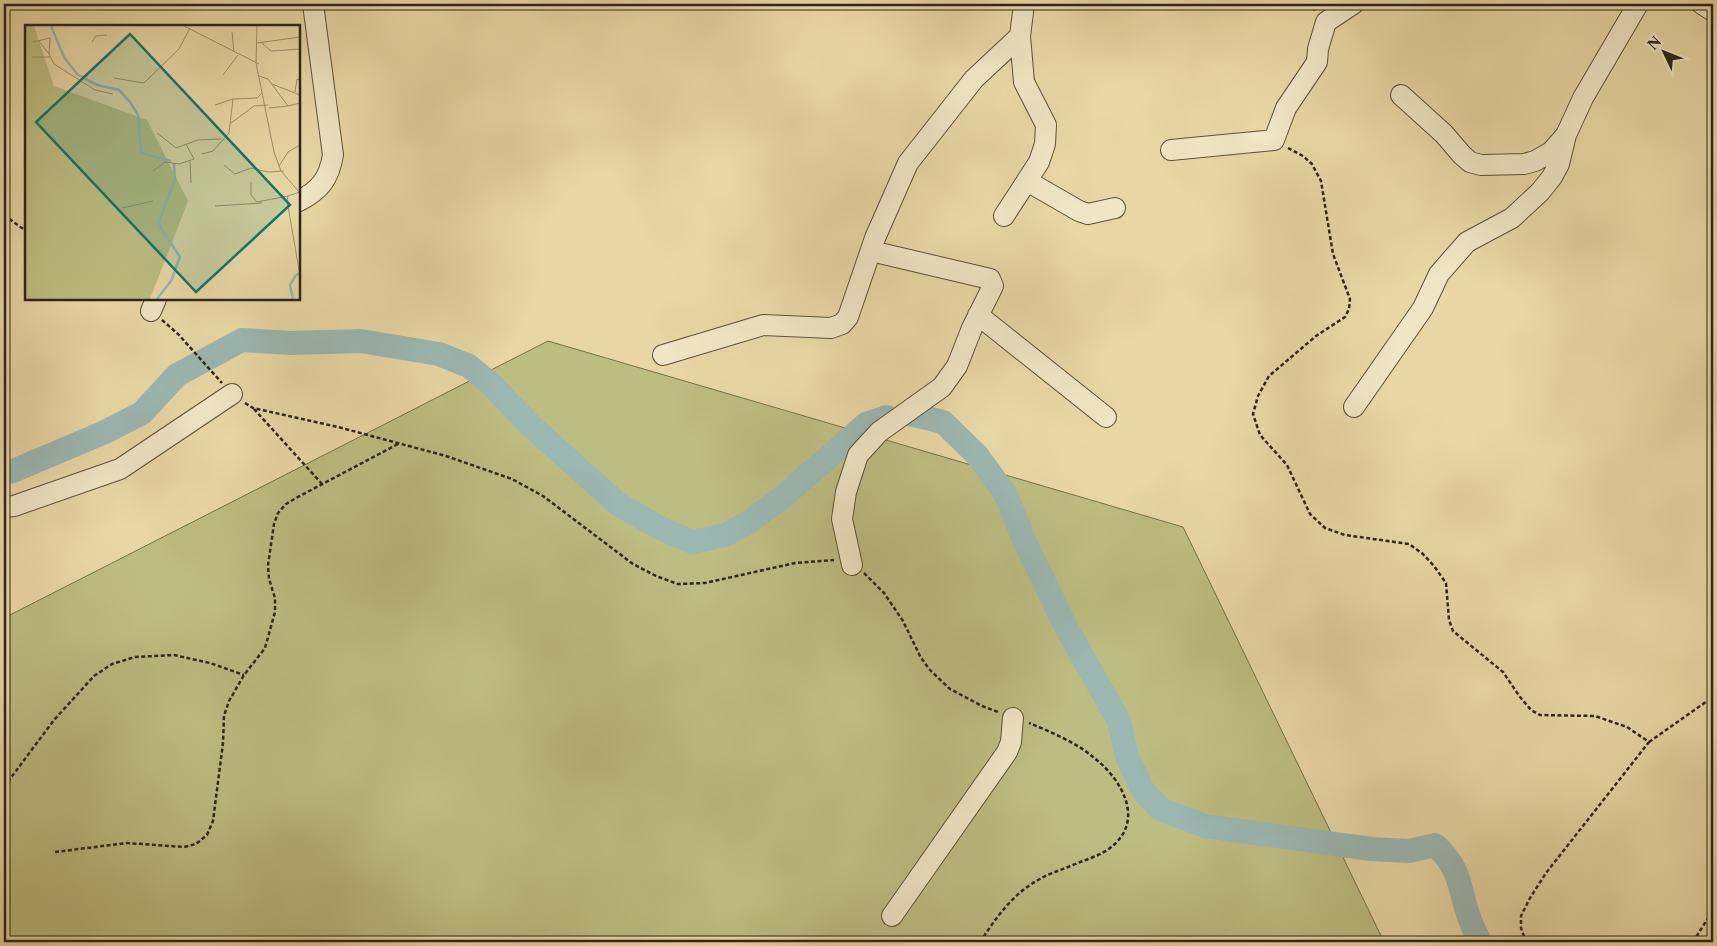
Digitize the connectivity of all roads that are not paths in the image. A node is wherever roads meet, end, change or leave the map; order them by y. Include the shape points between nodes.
1 (313, 4) edge
2 (1024, 4) edge
3 (1353, 4) edge
4 (1638, 4) edge
5 (1702, 4) edge
6 (1713, 11) edge
7 (1020, 36) junction
8 (1401, 95) dead end
9 (1566, 135) junction
10 (1171, 150) dead end
11 (1027, 181) junction
12 (300, 200) edge
13 (1115, 208) dead end
14 (1004, 216) dead end
15 (871, 251) junction
16 (978, 315) junction
17 (663, 355) dead end
18 (232, 394) road end
19 (1354, 407) dead end
20 (1106, 418) dead end
21 (4, 507) edge
22 (852, 565) road end
23 (1013, 718) road end
24 (892, 916) dead end

1 - 12 street via 333,155 322,183
2 - 7 street
3 - 10 street via 1326,22 1317,62 1286,108 1274,140
4 - 9 street via 1583,98
5 - 6 street
7 - 11 street via 1024,82 1046,125 1045,144 1039,162
7 - 15 street via 974,79 908,163
8 - 9 street via 1466,159 1481,165 1535,161 1551,152
9 - 19 street via 1559,164 1552,177 1512,218 1467,242 1439,274 1423,308
11 - 13 street via 1088,214
11 - 14 street
15 - 16 street via 990,279 993,286
15 - 17 street via 848,317 842,324 831,328 763,325
16 - 20 street
16 - 22 street via 957,366 942,387 880,432 858,455 846,492 842,519
18 - 21 street via 120,469
23 - 24 street via 1007,752

